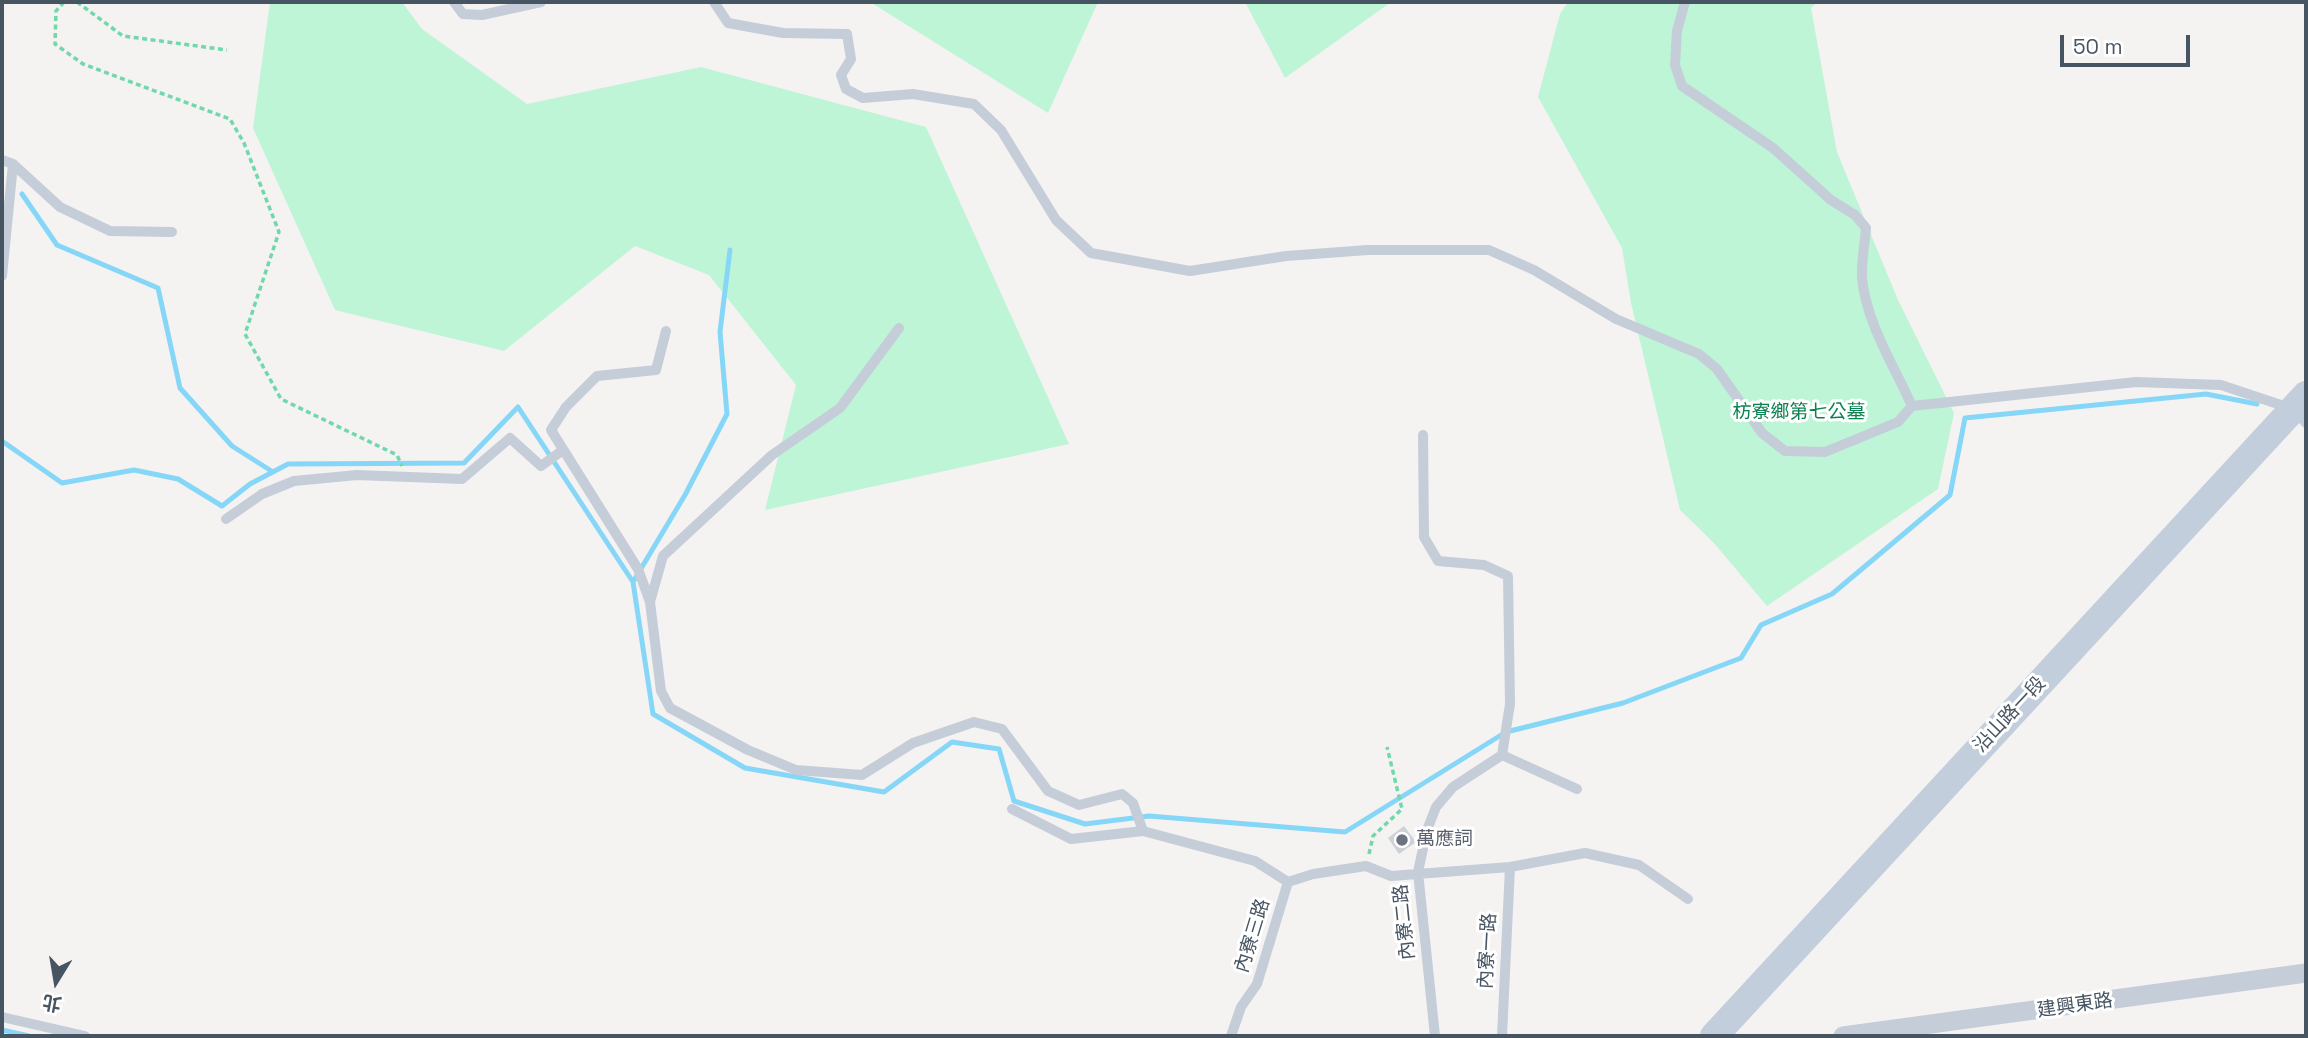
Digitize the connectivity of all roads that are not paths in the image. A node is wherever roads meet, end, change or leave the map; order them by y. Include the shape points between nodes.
1 (454, 2) edge
2 (541, 2) edge
3 (714, 2) edge
4 (1685, 2) edge
5 (2, 160) edge
6 (13, 164) junction
7 (172, 232) dead end
8 (2, 276) edge
9 (900, 328) dead end
10 (666, 331) dead end
11 (1912, 406) junction
12 (2302, 409) edge
13 (1423, 435) dead end
14 (560, 452) junction
15 (226, 519) dead end
16 (650, 602) junction
17 (1502, 752) junction
18 (1577, 789) dead end
19 (1012, 809) dead end
20 (1143, 830) junction
21 (1510, 867) junction
22 (1418, 872) junction
23 (1287, 882) junction
24 (1688, 899) dead end
25 (2306, 973) edge
26 (2, 1017) edge
27 (85, 1036) edge
28 (1231, 1036) edge
29 (1435, 1036) edge
30 (1502, 1036) edge
31 (1714, 1036) edge
32 (1843, 1036) edge

1 - 2 lane via 463,14 482,15
3 - 11 lane via 729,23 783,33 847,34 851,59 841,75 846,89 863,98 913,94 974,104 1001,130 1056,220 1091,253 1189,271 1286,256 1368,250 1489,250 1534,270 1616,319 1699,354 1717,369 1762,433 1785,451 1825,452 1898,422
4 - 11 lane via 1675,65 1682,86 1773,148 1866,228 1862,277 1868,304
5 - 6 lane
6 - 7 lane via 60,207 110,231
6 - 8 lane
9 - 16 lane via 840,408 772,455 663,556
10 - 14 lane via 656,370 597,376 566,407 551,430
11 - 12 lane via 2136,382 2221,385
12 - 31 main road, 沿山路一段
13 - 17 lane via 1424,537 1438,561 1484,565 1508,576 1510,704
14 - 15 lane via 541,466 510,438 462,479 357,475 294,481 262,494
14 - 16 lane via 638,569
16 - 20 lane via 661,691 670,708 748,750 796,770 862,775 912,743 974,722 1002,729 1048,790 1079,805 1122,794 1134,806
17 - 18 lane
17 - 22 lane, 內寮二路 via 1453,787 1436,807
19 - 20 lane via 1071,839
20 - 23 lane via 1255,861
21 - 22 lane
21 - 24 lane via 1585,853 1639,865
21 - 30 lane, 內寮一路
22 - 23 lane via 1391,876 1367,866
22 - 29 lane, 內寮二路
23 - 28 lane, 內寮三路 via 1257,984 1241,1007
25 - 32 street, 建興東路
26 - 27 lane

